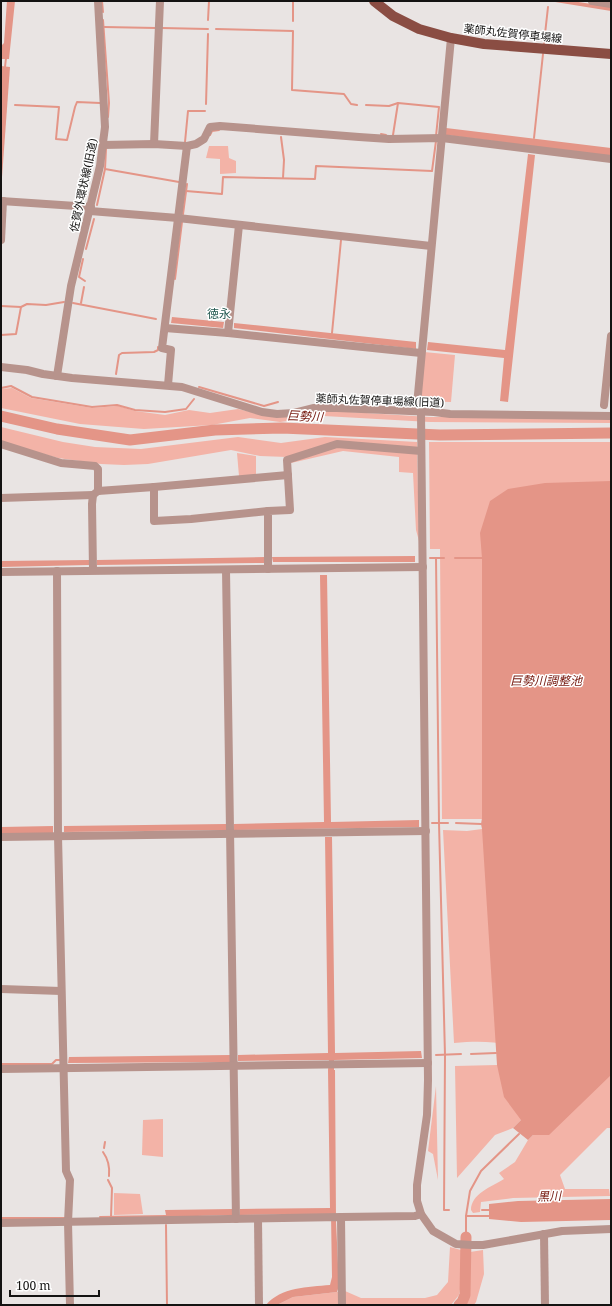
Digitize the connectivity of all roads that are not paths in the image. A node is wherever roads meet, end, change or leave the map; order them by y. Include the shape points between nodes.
1 (98, 1) edge
2 (160, 1) edge
3 (374, 1) edge
4 (592, 1) edge
5 (611, 4) edge
6 (451, 38) junction
7 (611, 54) edge
8 (442, 138) junction
9 (154, 144) junction
10 (103, 145) junction
11 (187, 146) junction
12 (611, 159) edge
13 (2, 201) edge
14 (90, 209) junction
15 (178, 218) junction
16 (239, 225) junction
17 (1, 240) edge
18 (431, 246) junction
19 (165, 328) junction
20 (229, 328) junction
21 (611, 336) edge
22 (421, 353) junction
23 (1, 367) edge
24 (57, 376) junction
25 (168, 385) junction
26 (604, 406) dead end
27 (419, 409) junction
28 (611, 416) edge
29 (1, 444) edge
30 (421, 451) junction
31 (288, 475) junction
32 (154, 487) junction
33 (96, 493) junction
34 (1, 498) edge
35 (268, 512) junction
36 (268, 563) junction
37 (93, 565) junction
38 (423, 567) junction
39 (226, 570) junction
40 (57, 571) junction
41 (1, 572) edge
42 (230, 829) junction
43 (58, 831) junction
44 (426, 831) junction
45 (1, 837) edge
46 (1, 989) edge
47 (60, 991) junction
48 (234, 1061) junction
49 (63, 1063) junction
50 (428, 1063) junction
51 (1, 1070) edge
52 (421, 1214) junction
53 (236, 1215) junction
54 (68, 1218) junction
55 (340, 1218) junction
56 (258, 1219) junction
57 (1, 1223) edge
58 (611, 1229) edge
59 (544, 1234) junction
60 (70, 1305) edge
61 (259, 1305) edge
62 (342, 1305) edge
63 (545, 1305) edge

1 - 10 street, 佐賀外環状線(旧道) via 105,127
2 - 9 street
3 - 6 main road, 薬師丸佐賀停車場線 via 393,16
4 - 5 street
6 - 7 main road, 薬師丸佐賀停車場線 via 484,44
6 - 8 street
8 - 11 street via 389,139 220,126 210,127 204,139
8 - 12 street
8 - 18 street
9 - 10 street
9 - 11 street
10 - 14 street, 佐賀外環状線(旧道)
11 - 15 street
13 - 14 street
13 - 17 street
14 - 15 street
14 - 24 street, 佐賀外環状線(旧道) via 71,286
15 - 16 street
15 - 19 street
16 - 18 street
16 - 20 street
18 - 22 street
19 - 20 street
19 - 25 street via 162,348 171,350
20 - 22 street
21 - 26 street
22 - 27 street
23 - 24 street
24 - 25 street, 薬師丸佐賀停車場線(旧道)
25 - 27 street, 薬師丸佐賀停車場線(旧道) via 277,414 314,408
27 - 28 street, 薬師丸佐賀停車場線(旧道) via 450,414
27 - 30 street
29 - 33 street via 61,463 95,466 98,468
30 - 31 street via 337,444 287,460
30 - 38 street
31 - 32 street
31 - 35 street via 290,510
32 - 33 street
32 - 35 street via 154,521
33 - 34 street
33 - 37 street via 92,504
35 - 36 street
36 - 38 street via 324,568
36 - 39 street
37 - 39 street
37 - 40 street
38 - 44 street
39 - 42 street
40 - 41 street
40 - 43 street
42 - 43 street
42 - 44 street via 328,833
42 - 48 street
43 - 45 street
43 - 47 street
44 - 50 street
46 - 47 street
47 - 49 street
48 - 49 street
48 - 50 street via 332,1065
48 - 53 street
49 - 51 street
49 - 54 street via 66,1172 70,1180
50 - 52 street via 427,1115 416,1185
52 - 55 street
52 - 59 street via 433,1231 456,1244 483,1245
53 - 54 street
53 - 56 street
54 - 57 street
54 - 60 street
55 - 56 street
55 - 62 street
56 - 61 street
58 - 59 street
59 - 63 street

